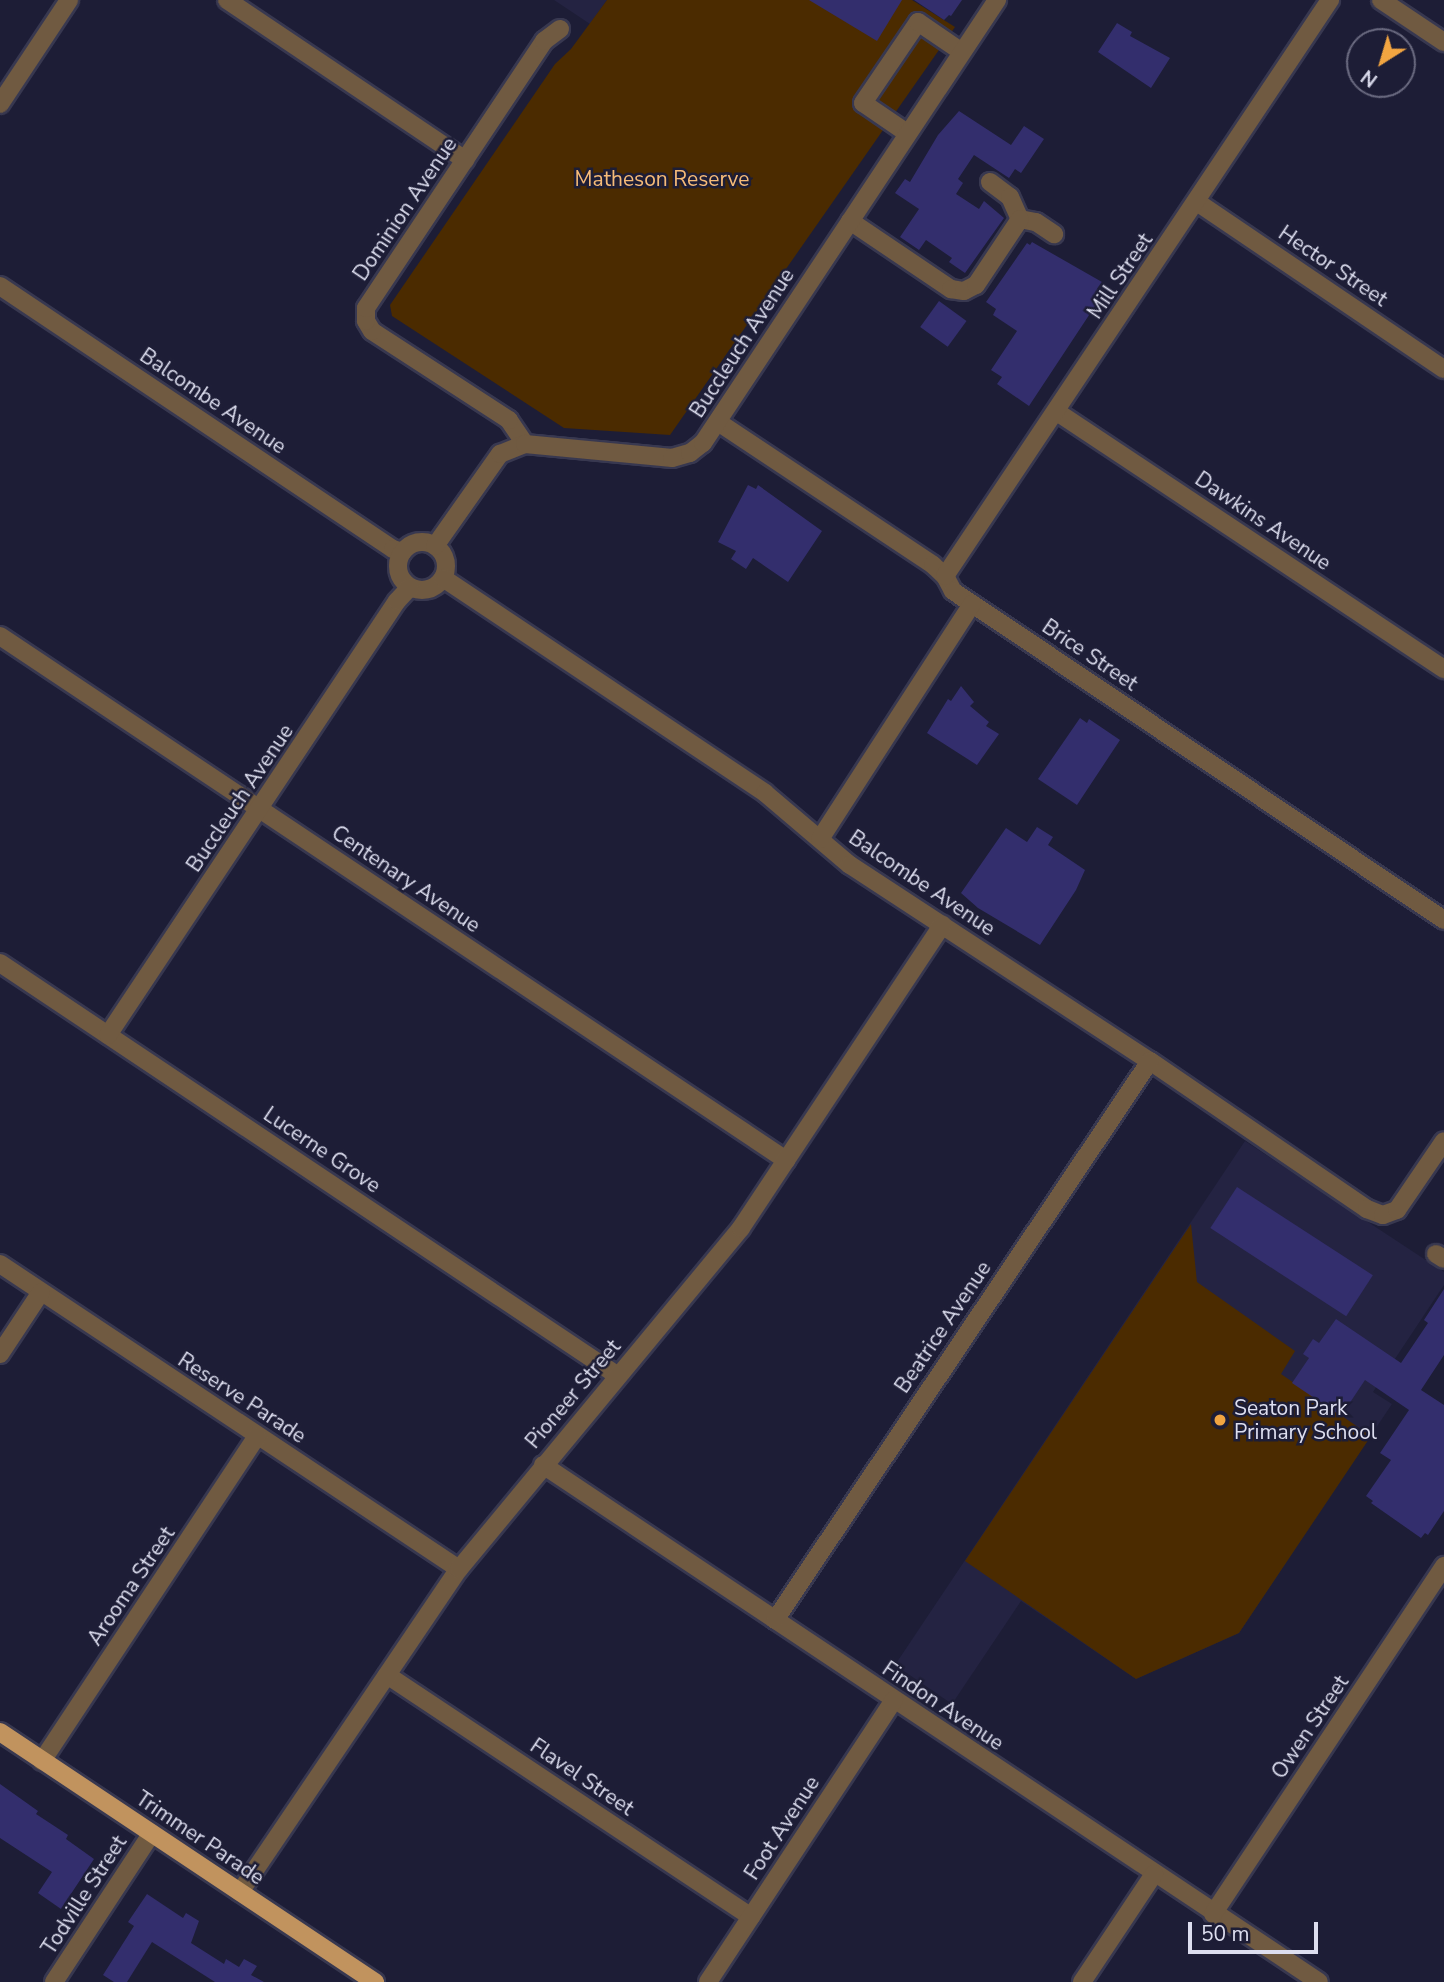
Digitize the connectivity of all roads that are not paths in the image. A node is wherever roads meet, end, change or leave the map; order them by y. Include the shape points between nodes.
1 (69, 0) edge
2 (226, 0) edge
3 (997, 0) edge
4 (1381, 0) edge
5 (1323, 3) edge
6 (560, 29) dead end
7 (1444, 42) edge
8 (962, 52) junction
9 (0, 104) edge
10 (907, 133) junction
11 (465, 160) junction
12 (990, 183) dead end
13 (1197, 202) junction
14 (1020, 219) junction
15 (850, 221) junction
16 (1054, 234) dead end
17 (0, 286) edge
18 (1444, 369) edge
19 (1057, 412) junction
20 (718, 422) junction
21 (525, 444) junction
22 (435, 546) junction
23 (403, 552) junction
24 (946, 576) junction
25 (443, 578) junction
26 (410, 587) junction
27 (972, 604) junction
28 (0, 636) edge
29 (1444, 668) edge
30 (261, 809) junction
31 (820, 839) junction
32 (1444, 920) edge
33 (942, 925) junction
34 (0, 963) edge
35 (108, 1035) junction
36 (1150, 1061) junction
37 (1444, 1140) edge
38 (786, 1160) junction
39 (0, 1264) edge
40 (41, 1292) junction
41 (0, 1354) edge
42 (618, 1376) junction
43 (257, 1436) junction
44 (543, 1465) junction
45 (1444, 1566) edge
46 (459, 1569) junction
47 (775, 1620) junction
48 (387, 1675) junction
49 (894, 1700) junction
50 (0, 1732) edge
51 (42, 1761) junction
52 (152, 1833) junction
53 (1154, 1874) junction
54 (240, 1892) junction
55 (1213, 1914) junction
56 (751, 1917) junction
57 (54, 1982) edge
58 (375, 1982) edge
59 (708, 1982) edge
60 (1082, 1982) edge
61 (1319, 1982) edge

1 - 9 street
2 - 11 street
3 - 8 street, Buccleuch Avenue
4 - 7 street
5 - 13 street, Mill Street
6 - 11 street, Dominion Avenue via 544,41
8 - 10 street, Buccleuch Avenue
8 - 10 street via 918,22 863,103
10 - 15 street, Buccleuch Avenue
11 - 21 street, Dominion Avenue via 366,308 366,321 372,331 509,420
12 - 14 street via 1010,197
13 - 18 street, Hector Street
13 - 19 street, Mill Street
14 - 15 street via 976,285 964,291 951,289
14 - 16 street via 1036,222
15 - 20 street, Buccleuch Avenue
17 - 23 street, Balcombe Avenue
19 - 24 street, Mill Street
19 - 29 street, Dawkins Avenue
20 - 21 street, Buccleuch Avenue via 703,443 672,458
20 - 24 street, Brice Street
21 - 22 street via 500,454
22 - 23 street via 421,542
22 - 25 street via 446,564
23 - 26 street via 398,567
24 - 27 street, Brice Street via 953,591
25 - 26 street via 425,590
25 - 31 street, Balcombe Avenue via 765,793
26 - 30 street, Buccleuch Avenue via 397,600
27 - 31 street
27 - 32 street, Brice Street
28 - 30 street, Centenary Avenue
30 - 35 street, Buccleuch Avenue
30 - 38 street, Centenary Avenue
31 - 33 street, Balcombe Avenue via 850,865
33 - 36 street, Balcombe Avenue
33 - 38 street, Pioneer Street
34 - 35 street, Lucerne Grove
35 - 42 street, Lucerne Grove
36 - 37 street, Balcombe Avenue via 1367,1209 1383,1215 1397,1210
36 - 47 street, Beatrice Avenue
38 - 42 street, Pioneer Street via 741,1228
39 - 40 street, Reserve Parade
40 - 41 street
40 - 43 street, Reserve Parade
42 - 44 street, Pioneer Street
43 - 46 street, Reserve Parade
43 - 51 street, Arooma Street
44 - 46 street, Pioneer Street
44 - 47 street, Findon Avenue
45 - 55 street, Owen Street
46 - 48 street, Pioneer Street
47 - 49 street, Findon Avenue
48 - 54 street, Pioneer Street
48 - 56 street, Flavel Street
49 - 53 street, Findon Avenue
49 - 56 street, Foot Avenue
50 - 51 main road, Trimmer Parade
51 - 52 main road, Trimmer Parade
52 - 54 main road, Trimmer Parade
52 - 57 street, Todville Street
53 - 55 street, Findon Avenue
53 - 60 street
54 - 58 main road, Trimmer Parade
55 - 61 street, Findon Avenue
56 - 59 street, Foot Avenue

